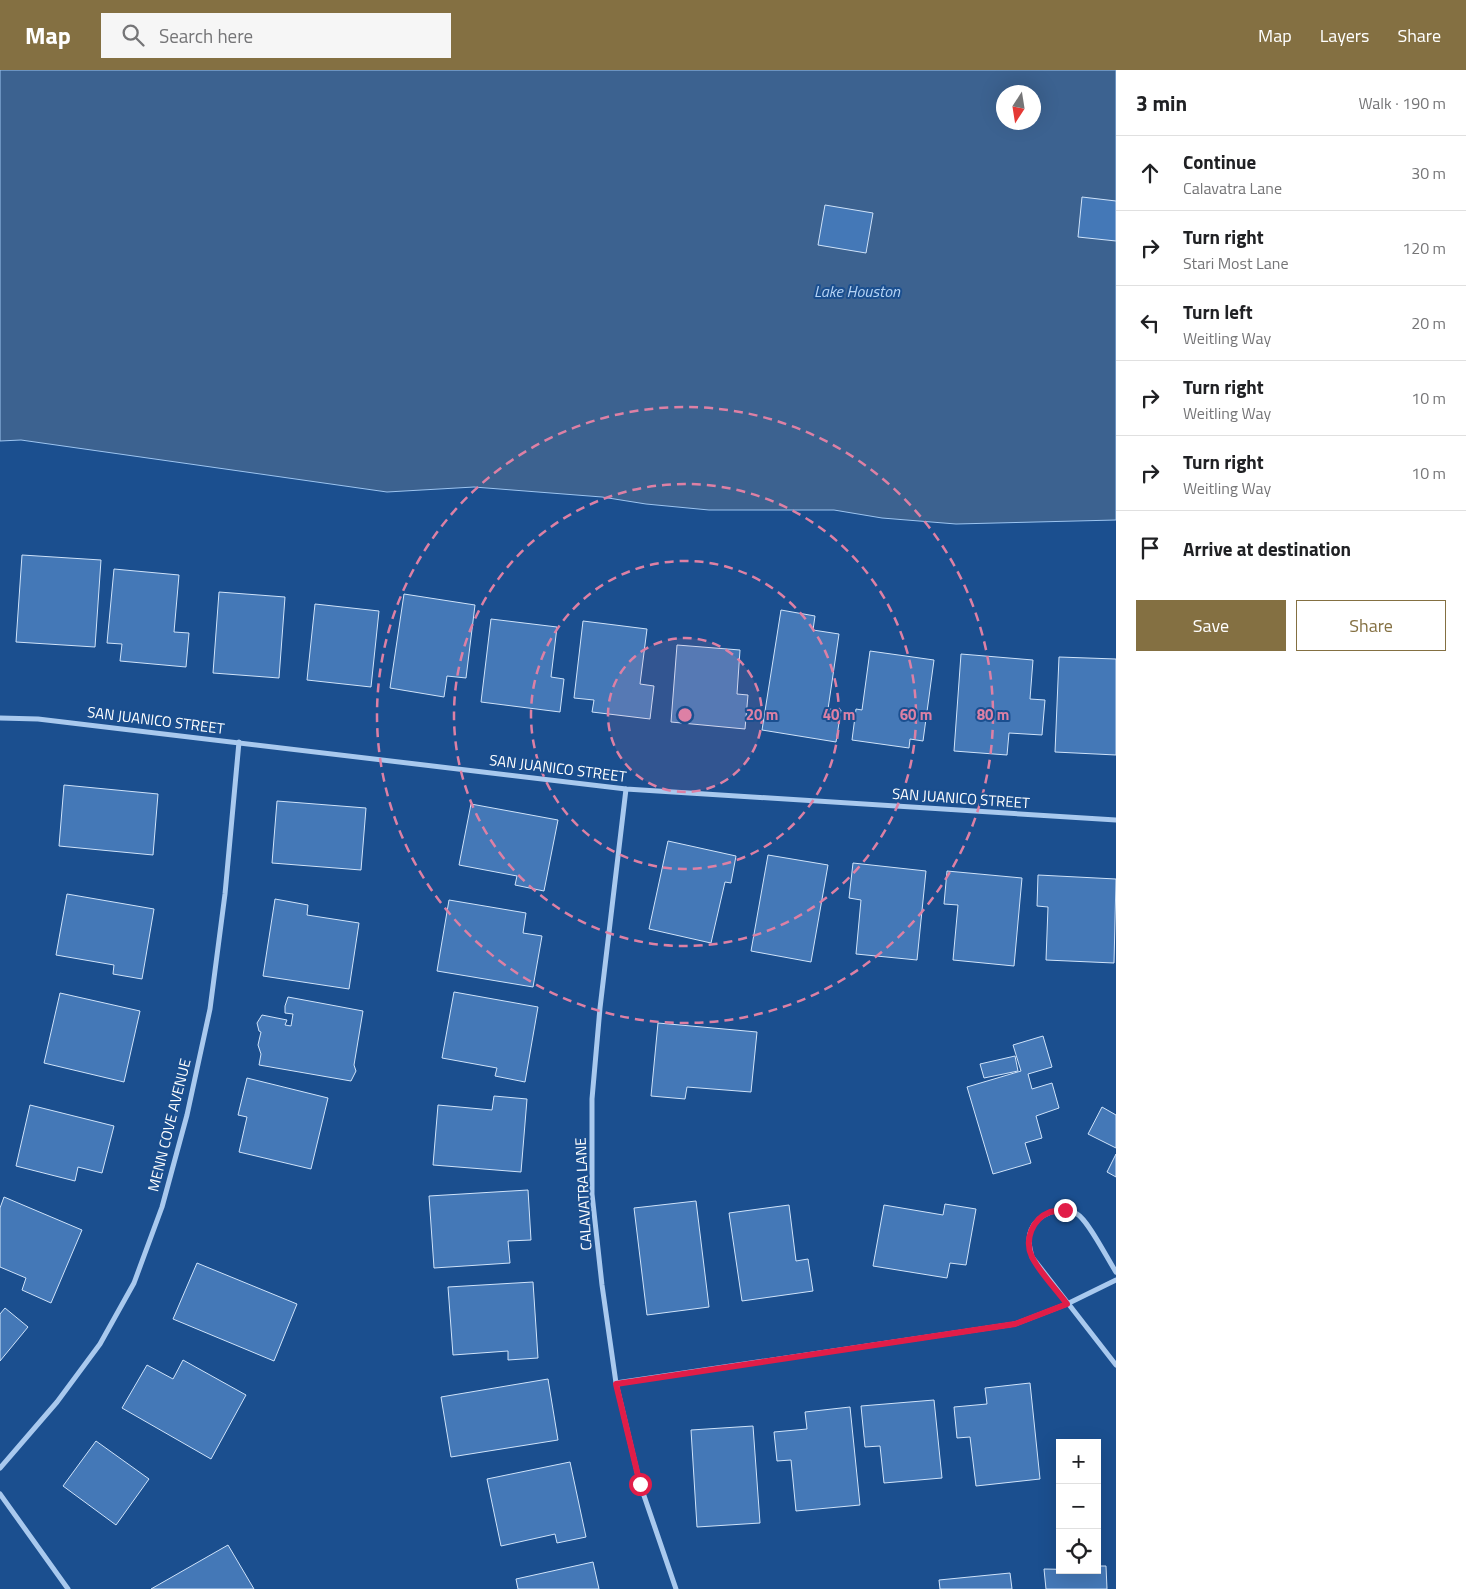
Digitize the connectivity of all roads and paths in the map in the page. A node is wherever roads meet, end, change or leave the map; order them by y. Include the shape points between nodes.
1 (0, 718) edge
2 (239, 742) junction
3 (626, 789) junction
4 (1116, 820) edge
5 (1116, 1272) edge
6 (1116, 1280) edge
7 (1067, 1304) junction
8 (1116, 1365) edge
9 (616, 1384) junction
10 (0, 1468) edge
11 (0, 1494) edge
12 (68, 1589) edge
13 (676, 1589) edge

1 - 2 street, SAN JUANICO STREET via 38,719
2 - 3 street, SAN JUANICO STREET
2 - 10 street, MENN COVE AVENUE via 210,1009 162,1208 134,1283 100,1344 57,1402
3 - 4 street, SAN JUANICO STREET
3 - 9 street, CALAVATRA LANE via 592,1099 592,1194
5 - 7 street via 1078,1215 1065,1210 1039,1218 1031,1230 1029,1244 1032,1257
6 - 7 street
7 - 8 street
7 - 9 street via 1015,1324
9 - 13 street, CALAVATRA LANE via 640,1484
11 - 12 street

